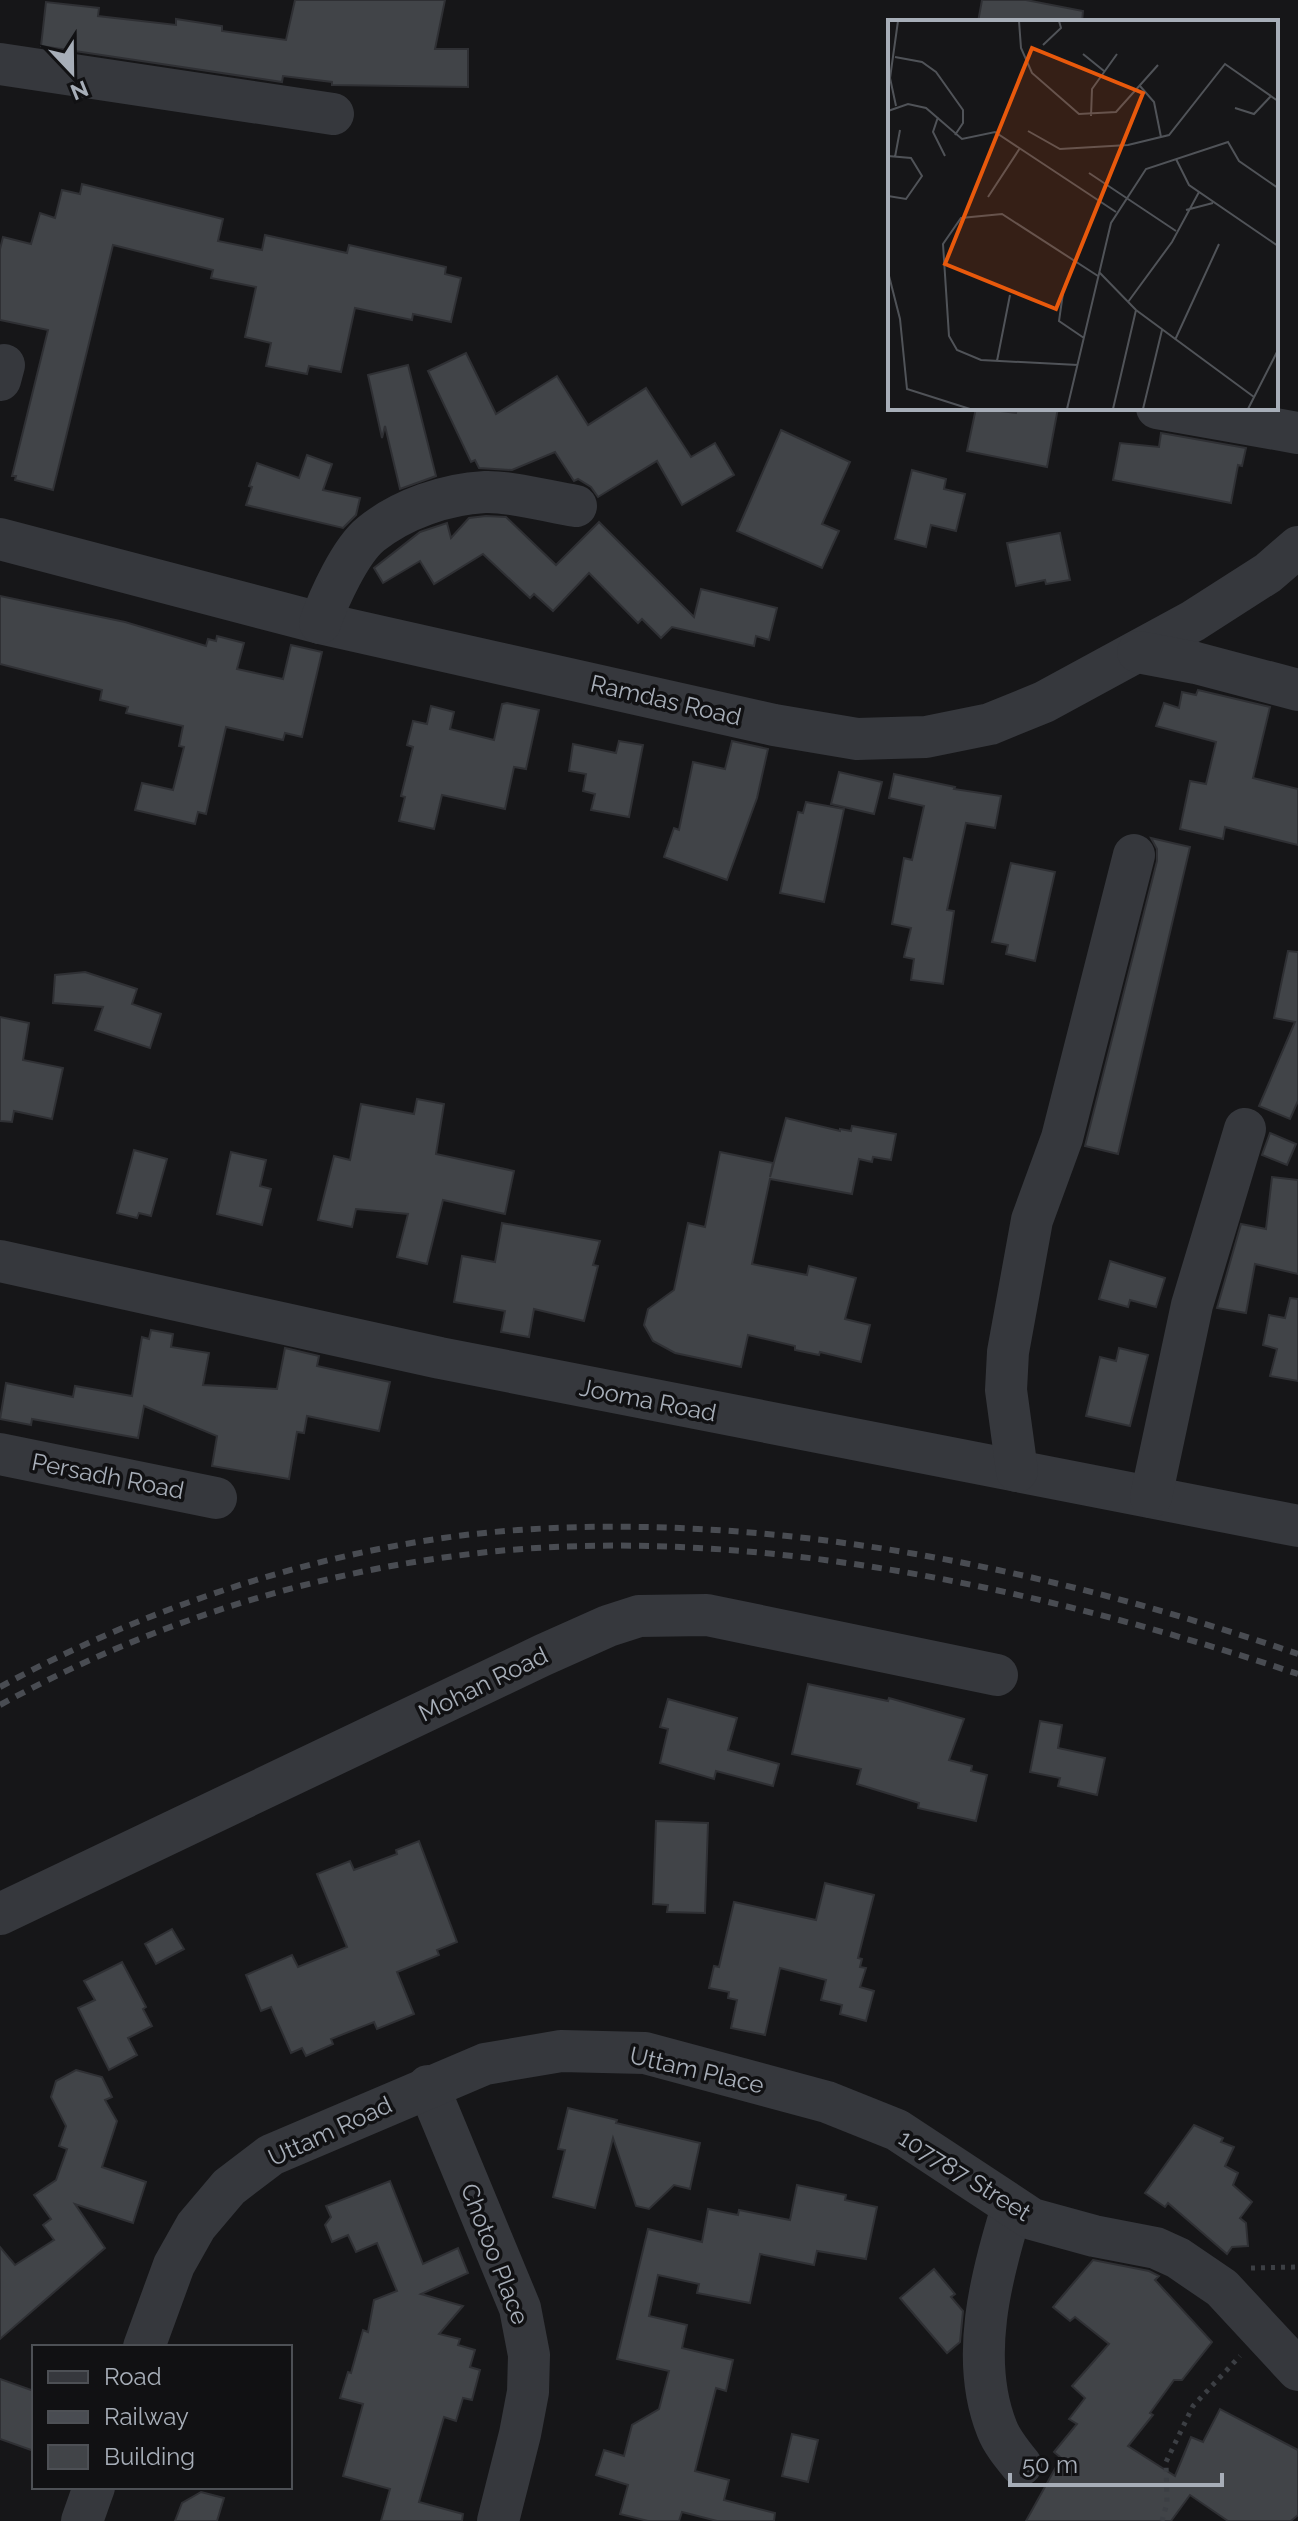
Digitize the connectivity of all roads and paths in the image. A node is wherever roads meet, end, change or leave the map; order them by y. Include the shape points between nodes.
1 (0, 64) edge
2 (333, 114) dead end
3 (1168, 410) edge
4 (1298, 433) edge
5 (576, 506) dead end
6 (0, 539) edge
7 (1298, 547) edge
8 (320, 623) junction
9 (1138, 652) junction
10 (1298, 690) edge
11 (1134, 855) dead end
12 (1245, 1129) dead end
13 (0, 1261) edge
14 (0, 1454) edge
15 (1017, 1471) junction
16 (1151, 1497) junction
17 (216, 1498) dead end
18 (1298, 1526) edge
19 (997, 1675) dead end
20 (0, 1914) edge
21 (428, 2086) junction
22 (827, 2102) joint
23 (1012, 2208) junction
24 (1262, 2331) junction
25 (145, 2345) edge
26 (1298, 2370) edge
27 (1021, 2465) dead end
28 (93, 2489) edge
29 (82, 2521) edge
30 (498, 2521) edge
31 (1162, 2521) edge

1 - 2 street
3 - 4 street
5 - 8 street via 487,492 404,513 369,535 329,598
6 - 8 street, Ramdas Road
7 - 9 street, Ramdas Road via 1268,573
8 - 9 street, Ramdas Road via 857,739 926,737 990,724
9 - 10 street
11 - 15 street via 1062,1138 1029,1234 1006,1390
12 - 16 street via 1192,1305
13 - 15 street, Jooma Road via 440,1358
14 - 17 street, Persadh Road
15 - 16 street, Jooma Road
16 - 18 street, Jooma Road
19 - 20 street, Mohan Road via 707,1615 639,1616 543,1655
21 - 22 street, Uttam Place via 485,2064 561,2051 645,2053
21 - 25 street, Uttam Road via 271,2155 229,2187 196,2226 174,2265
21 - 30 street, Chotoo Place via 520,2308 529,2355 528,2392
22 - 23 street, 107787 Street via 897,2130
23 - 24 street, 107787 Street via 1048,2225 1125,2240 1178,2258 1222,2288
23 - 27 street via 993,2271 985,2326 986,2380 997,2430
24 - 26 street, 107787 Street
24 - 31 path via 1193,2406 1166,2462
28 - 29 street

